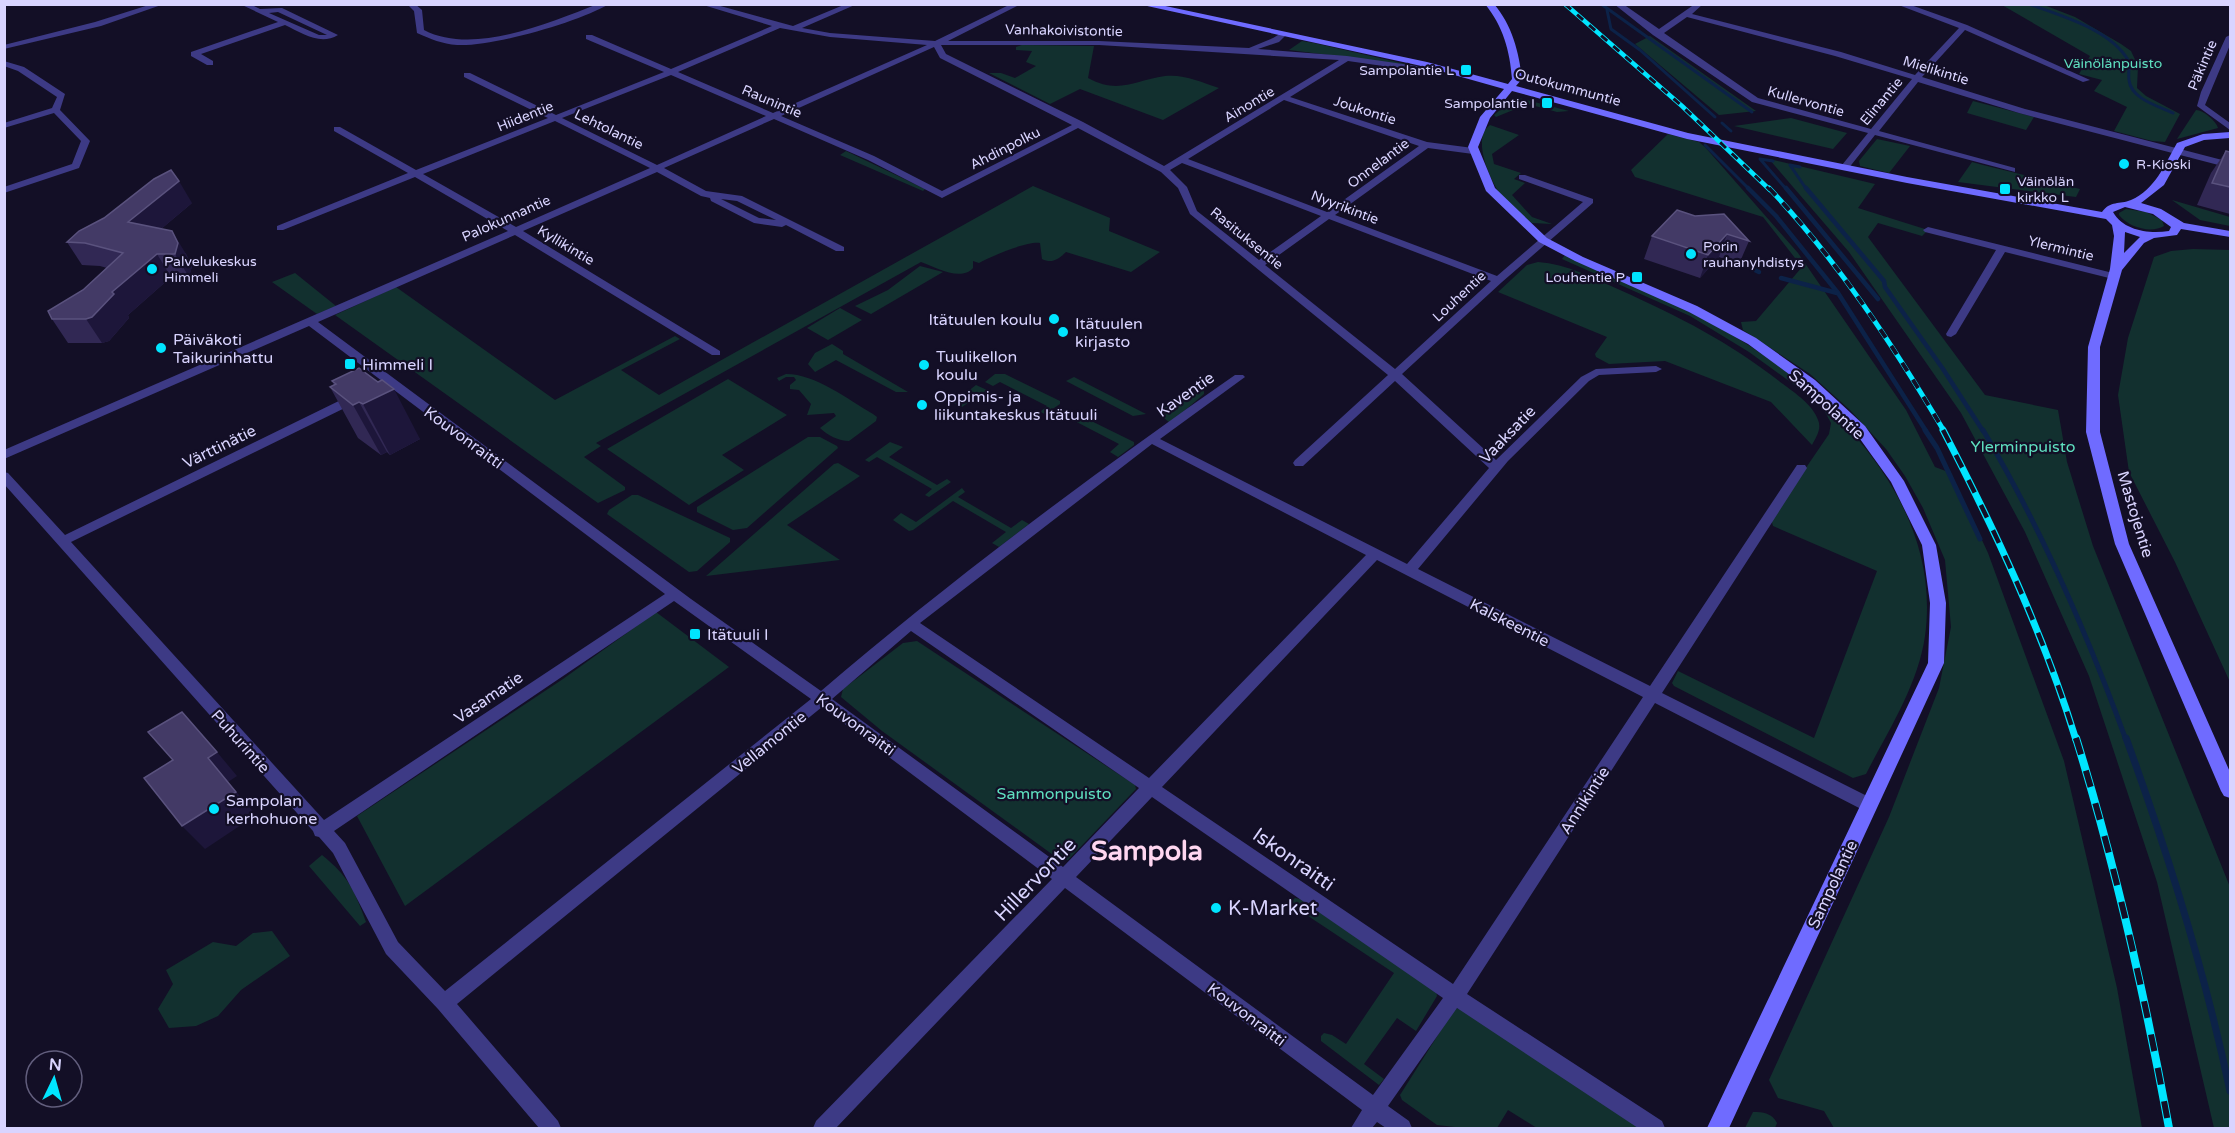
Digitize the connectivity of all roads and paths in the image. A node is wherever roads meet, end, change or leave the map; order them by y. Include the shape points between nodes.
1 (161, 4) edge
2 (243, 4) edge
3 (410, 4) edge
4 (583, 4) edge
5 (606, 4) edge
6 (703, 4) edge
7 (745, 4) edge
8 (854, 4) edge
9 (1018, 4) edge
10 (1142, 4) edge
11 (1489, 4) edge
12 (1617, 4) edge
13 (1700, 4) edge
14 (1899, 4) edge
15 (591, 10) junction
16 (257, 11) junction
17 (726, 12) junction
18 (1686, 15) junction
19 (297, 18) junction
20 (284, 23) junction
21 (779, 26) junction
22 (1964, 27) junction
23 (793, 29) junction
24 (1656, 33) junction
25 (1283, 34) junction
26 (589, 37) dead end
27 (2230, 37) edge
28 (936, 43) junction
29 (4, 47) edge
30 (1243, 50) junction
31 (1347, 58) junction
32 (4, 63) edge
33 (210, 63) dead end
34 (1427, 65) junction
35 (672, 72) junction
36 (467, 75) dead end
37 (1917, 78) junction
38 (2086, 80) dead end
39 (1511, 88) junction
40 (1285, 98) junction
41 (56, 110) junction
42 (773, 116) junction
43 (556, 118) junction
44 (1080, 124) junction
45 (4, 126) edge
46 (2230, 127) edge
47 (336, 129) dead end
48 (1872, 133) junction
49 (2230, 135) edge
50 (1426, 144) junction
51 (1473, 151) junction
52 (2176, 152) junction
53 (1182, 160) junction
54 (2230, 165) edge
55 (1845, 167) junction
56 (657, 168) junction
57 (1164, 170) junction
58 (2012, 170) dead end
59 (417, 174) junction
60 (1522, 177) dead end
61 (4, 190) edge
62 (2160, 193) junction
63 (1986, 194) junction
64 (942, 195) joint
65 (2116, 205) junction
66 (2131, 205) junction
67 (1331, 215) junction
68 (2165, 215) junction
69 (2113, 220) junction
70 (2175, 223) junction
71 (280, 228) dead end
72 (1928, 230) dead end
73 (516, 231) junction
74 (2167, 234) junction
75 (2230, 234) edge
76 (2152, 235) junction
77 (1543, 240) junction
78 (2230, 240) edge
79 (840, 249) dead end
80 (2002, 249) junction
81 (1258, 265) junction
82 (2114, 272) junction
83 (1498, 280) junction
84 (310, 321) junction
85 (1951, 334) dead end
86 (716, 353) dead end
87 (1656, 369) dead end
88 (1396, 375) junction
89 (1239, 377) dead end
90 (379, 387) junction
91 (1151, 439) junction
92 (4, 455) edge
93 (1299, 463) dead end
94 (1497, 467) junction
95 (1801, 468) dead end
96 (4, 476) edge
97 (63, 541) junction
98 (1375, 554) junction
99 (1409, 570) junction
100 (675, 594) junction
101 (910, 622) junction
102 (1653, 695) junction
103 (822, 699) junction
104 (1151, 786) junction
105 (2230, 791) edge
106 (1869, 805) junction
107 (321, 831) junction
108 (1065, 878) junction
109 (1455, 996) junction
110 (444, 1003) junction
111 (1374, 1109) junction
112 (551, 1128) edge
113 (823, 1128) edge
114 (1361, 1128) edge
115 (1402, 1128) edge
116 (1655, 1128) edge
117 (1718, 1128) edge

1 - 29 street
2 - 16 street
3 - 15 street via 418,10 420,31 434,40 513,36
4 - 15 street
5 - 15 street
6 - 17 street, Vanhakoivistontie
7 - 17 street
8 - 23 street
9 - 28 street, Palokunnantie
10 - 25 main road, Outokummuntie
11 - 39 main road via 1508,35 1517,70
12 - 24 street, Kullervontie
13 - 18 street
14 - 22 street
16 - 19 street via 279,10
16 - 20 street
17 - 21 street, Vanhakoivistontie
18 - 24 street
18 - 37 street, Mielikintie
19 - 20 street
19 - 20 street via 333,35 317,38
20 - 33 street via 195,54
21 - 23 street, Vanhakoivistontie
21 - 35 street, Hiidentie
22 - 37 street, Elinantie
22 - 38 street
23 - 28 street, Vanhakoivistontie
24 - 48 street, Kullervontie via 1755,100
25 - 30 street via 1265,45
25 - 34 main road, Outokummuntie
26 - 35 street, Raunintie
27 - 46 street, Päkintie via 2201,106
28 - 30 street, Vanhakoivistontie via 1099,43
28 - 42 street, Palokunnantie
28 - 44 street, Rasituksentie via 943,56
30 - 31 street, Vanhakoivistontie
31 - 34 street, Vanhakoivistontie via 1418,69
31 - 40 street, Ainontie
32 - 41 street via 21,69 62,96
34 - 39 main road, Outokummuntie
35 - 42 street, Raunintie
35 - 43 street, Hiidentie
36 - 43 street, Lehtolantie
37 - 48 street, Elinantie
37 - 52 street, Mielikintie
39 - 51 main road via 1485,117
39 - 55 main road, Outokummuntie via 1687,136
40 - 50 street, Joukontie
40 - 53 street, Ainontie
41 - 45 street
41 - 61 street via 86,141 76,166
42 - 56 street, Palokunnantie
42 - 64 street, Raunintie via 871,158
43 - 56 street, Lehtolantie
43 - 59 street, Hiidentie
44 - 57 street, Rasituksentie
44 - 64 street, Ahdinpolku
47 - 59 street, Kyllikintie
48 - 55 street, Elinantie
48 - 58 street, Kullervontie
49 - 52 main road via 2187,141
50 - 51 street, Joukontie
50 - 67 street, Onnelantie
51 - 77 main road, Sampolantie via 1490,189
52 - 54 street, Mielikintie
52 - 62 main road
53 - 57 street, Ainontie
53 - 67 street, Nyyrikintie
55 - 63 main road, Outokummuntie
56 - 73 street, Palokunnantie
56 - 79 street, Lehtolantie via 757,221 792,225
57 - 81 street, Rasituksentie via 1182,187 1193,212
59 - 71 street, Hiidentie
59 - 73 street, Kyllikintie
60 - 77 street, Louhentie via 1590,201
62 - 66 main road
62 - 68 main road
63 - 65 main road, Outokummuntie
63 - 69 main road, Outokummuntie
65 - 66 main road, Outokummuntie
65 - 69 main road via 2108,209
66 - 68 main road, Outokummuntie
67 - 81 street, Onnelantie
67 - 83 street, Nyyrikintie
68 - 70 main road
69 - 76 main road, Outokummuntie
69 - 82 main road, Mastojentie via 2120,236
70 - 74 main road via 2176,230
70 - 75 main road
72 - 80 street, Ylermintie
73 - 84 street, Palokunnantie
73 - 86 street, Kyllikintie
74 - 76 main road
74 - 78 main road
76 - 82 main road, Mastojentie via 2140,242
77 - 83 street, Louhentie
77 - 106 main road, Sampolantie via 1693,309 1752,341 1810,383 1860,429 1897,481 1929,544 1938,603 1936,663
80 - 82 street, Ylermintie
80 - 85 street, Ylermintie
81 - 88 street, Rasituksentie
82 - 105 main road, Mastojentie via 2094,346 2093,432 2122,544
83 - 88 street, Louhentie
84 - 90 street, Kouvonraitti
84 - 92 street, Palokunnantie
87 - 94 street, Vaaksatie via 1596,372
88 - 93 street, Louhentie
88 - 94 street, Rasituksentie
89 - 91 street, Kaventie
90 - 97 street, Värttinätie
90 - 100 street, Kouvonraitti
91 - 98 street, Kalskeentie
91 - 101 street, Vellamontie
94 - 99 street, Vaaksatie
95 - 102 street, Annikintie
96 - 97 street, Puhurintie
97 - 107 street, Puhurintie
98 - 99 street, Kalskeentie
98 - 104 street, Hillervontie
99 - 102 street, Kalskeentie
100 - 103 street, Kouvonraitti
100 - 107 street, Vasamatie
101 - 103 street, Vellamontie
101 - 104 street, Iskonraitti
102 - 106 street, Kalskeentie
102 - 109 street, Annikintie
103 - 108 street, Kouvonraitti
103 - 110 street, Vellamontie
104 - 108 street, Hillervontie
104 - 109 street, Iskonraitti
106 - 117 main road, Sampolantie
107 - 110 street, Puhurintie via 339,848 392,948
108 - 111 street, Kouvonraitti
108 - 113 street, Hillervontie
109 - 111 street, Annikintie
109 - 116 street, Iskonraitti
110 - 112 street, Puhurintie
111 - 114 street, Annikintie
111 - 115 street, Kouvonraitti

